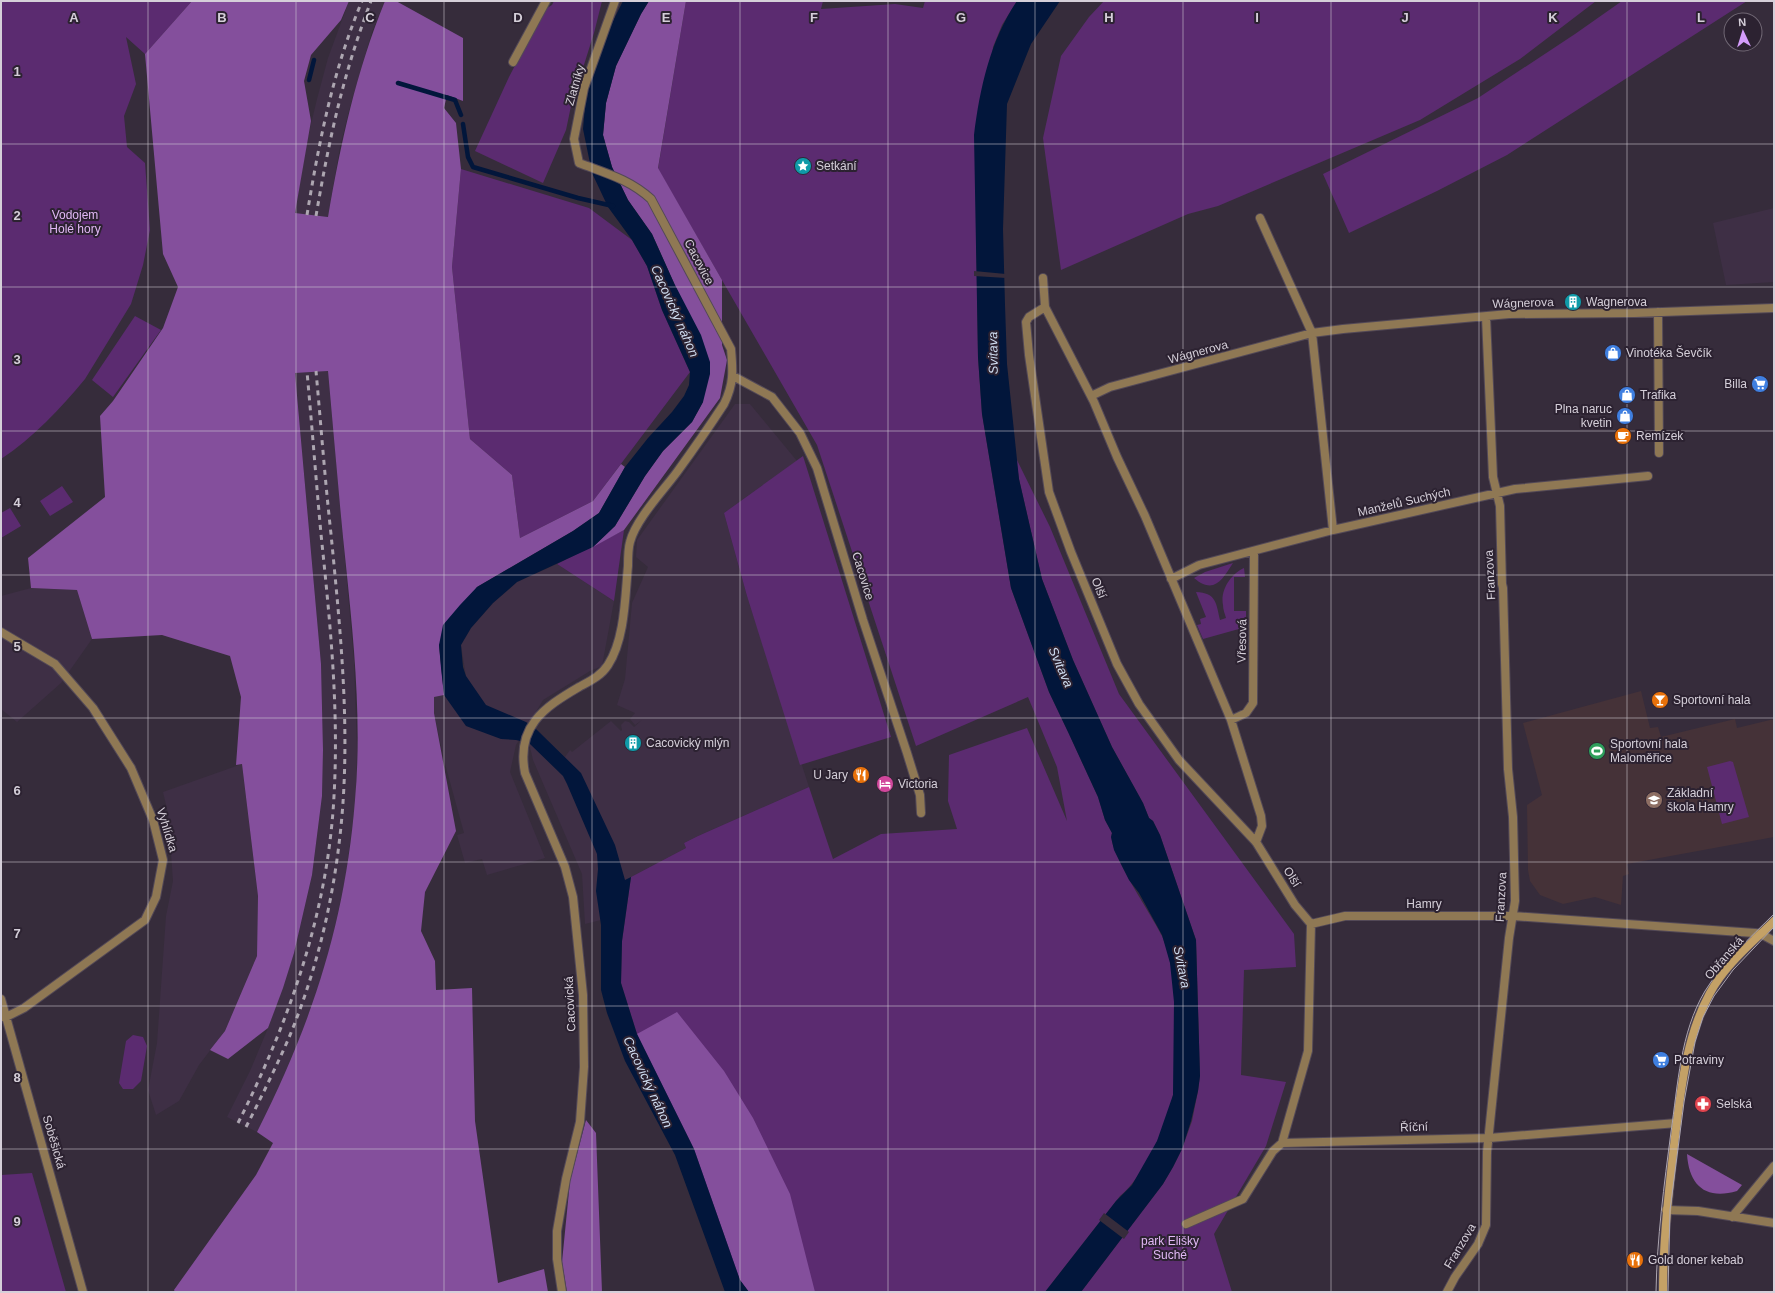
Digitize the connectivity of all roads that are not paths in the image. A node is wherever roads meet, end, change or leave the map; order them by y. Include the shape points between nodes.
1 (546, 1) edge
2 (616, 1) edge
3 (513, 62) dead end
4 (616, 177) joint
5 (1260, 218) dead end
6 (1043, 278) dead end
7 (1045, 307) junction
8 (1774, 308) edge
9 (1658, 312) junction
10 (1486, 317) junction
11 (1312, 333) junction
12 (733, 376) junction
13 (1091, 396) junction
14 (1659, 453) dead end
15 (1648, 476) dead end
16 (1496, 493) junction
17 (1333, 530) junction
18 (1254, 551) junction
19 (1171, 579) junction
20 (1, 632) edge
21 (1231, 720) junction
22 (531, 724) joint
23 (921, 813) dead end
24 (1256, 842) junction
25 (1513, 916) junction
26 (1774, 921) edge
27 (1311, 924) junction
28 (1761, 934) junction
29 (1774, 942) edge
30 (1, 999) edge
31 (4, 1017) edge
32 (1677, 1123) junction
33 (1489, 1138) junction
34 (1282, 1143) junction
35 (1774, 1166) edge
36 (1666, 1210) junction
37 (1732, 1216) junction
38 (1774, 1223) edge
39 (1186, 1224) dead end
40 (83, 1292) edge
41 (562, 1292) edge
42 (1447, 1292) edge
43 (1663, 1292) edge

1 - 3 street
2 - 4 street, Zlatníky via 584,88 574,139 579,163
4 - 12 street, Cacovice via 637,187 651,198 731,349
5 - 11 street
6 - 7 street
7 - 13 street
7 - 24 street, Olší via 1034,313 1026,322 1028,348 1049,492 1071,552 1117,664 1139,704 1179,760
8 - 9 street, Wágnerova
9 - 10 street, Wágnerova via 1509,314
9 - 14 street
10 - 11 street, Wágnerova
10 - 16 street, Wágnerova via 1493,477
11 - 13 street, Wágnerova via 1110,387
11 - 17 street
12 - 22 street, Cacovice via 724,404 644,515 630,541 621,632 615,655 605,670 557,700
12 - 23 street, Cacovice via 772,397 800,433 817,468 863,620 912,767 920,795
13 - 19 street
15 - 16 street, Manželů Suchých via 1515,488
16 - 17 street, Manželů Suchých
16 - 25 street, Franzova via 1500,506 1508,769 1514,836
17 - 18 street, Manželů Suchých
18 - 19 street, Manželů Suchých via 1199,565
18 - 21 street, Vřesová via 1253,703 1246,713
19 - 21 street
20 - 31 street, Vyhlídka via 55,664 92,708 131,768 153,820 163,860 156,898 146,920 24,1008
21 - 24 street via 1261,816 1262,826
22 - 41 street, Cacovická via 524,742 524,773 565,867 573,897 583,995 584,1067 580,1122 557,1231 557,1259
24 - 27 street, Olší
25 - 27 street, Hamry via 1345,916
25 - 28 street, Hamry
25 - 33 street, Franzova
26 - 28 main road, Obřanská
27 - 34 street via 1308,1051
28 - 29 street
28 - 32 main road, Obřanská via 1730,966 1710,992 1698,1016 1684,1074
30 - 31 street, Soběšická
31 - 40 street, Soběšická
32 - 33 street, Říční
32 - 36 main road
33 - 34 street, Říční
33 - 42 street, Franzova via 1486,1225 1478,1244
34 - 39 street via 1273,1151 1244,1199
35 - 37 street
36 - 37 street
36 - 43 main road
37 - 38 street

